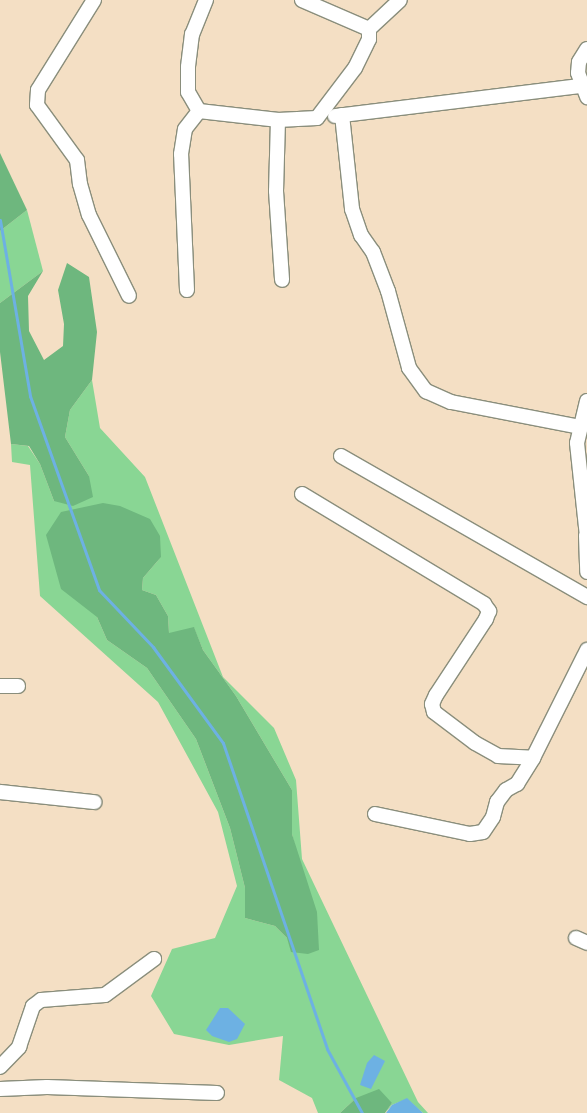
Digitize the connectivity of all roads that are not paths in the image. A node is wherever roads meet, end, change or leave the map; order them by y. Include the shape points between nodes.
1 (206, 0) edge
2 (302, 0) edge
3 (400, 0) edge
4 (88, 3) edge
5 (368, 29) junction
6 (587, 49) edge
7 (585, 89) edge
8 (199, 111) junction
9 (342, 115) junction
10 (318, 118) junction
11 (278, 120) junction
12 (282, 280) dead end
13 (187, 290) dead end
14 (129, 296) dead end
15 (587, 401) edge
16 (580, 427) junction
17 (342, 456) dead end
18 (302, 494) dead end
19 (586, 536) edge
20 (587, 572) edge
21 (587, 597) edge
22 (587, 650) edge
23 (0, 686) edge
24 (18, 686) dead end
25 (534, 758) junction
26 (0, 792) edge
27 (94, 802) dead end
28 (375, 814) dead end
29 (154, 959) dead end
30 (0, 1067) edge
31 (0, 1089) edge
32 (217, 1093) dead end

1 - 8 street via 192,34 188,67 188,92 192,104
2 - 5 street
3 - 5 street
4 - 14 street via 38,90 37,105 77,160 89,215
5 - 10 street via 369,39 355,68
6 - 7 street via 579,62 578,72
7 - 9 street
8 - 11 street
8 - 13 street via 185,129 181,154
9 - 10 street
9 - 16 street via 352,209 388,291 409,368 426,391 451,402
10 - 11 street
11 - 12 street via 276,191
15 - 16 street
16 - 19 street via 577,443
17 - 21 street
18 - 25 street via 484,604 489,611 486,619 436,695 432,704 434,712 498,756
19 - 20 street
22 - 25 street
23 - 24 street
25 - 28 street via 517,784 506,790 497,802 493,817 483,832 470,834
26 - 27 street
29 - 30 street via 105,995 53,997 33,1006 19,1047
31 - 32 street via 48,1087

